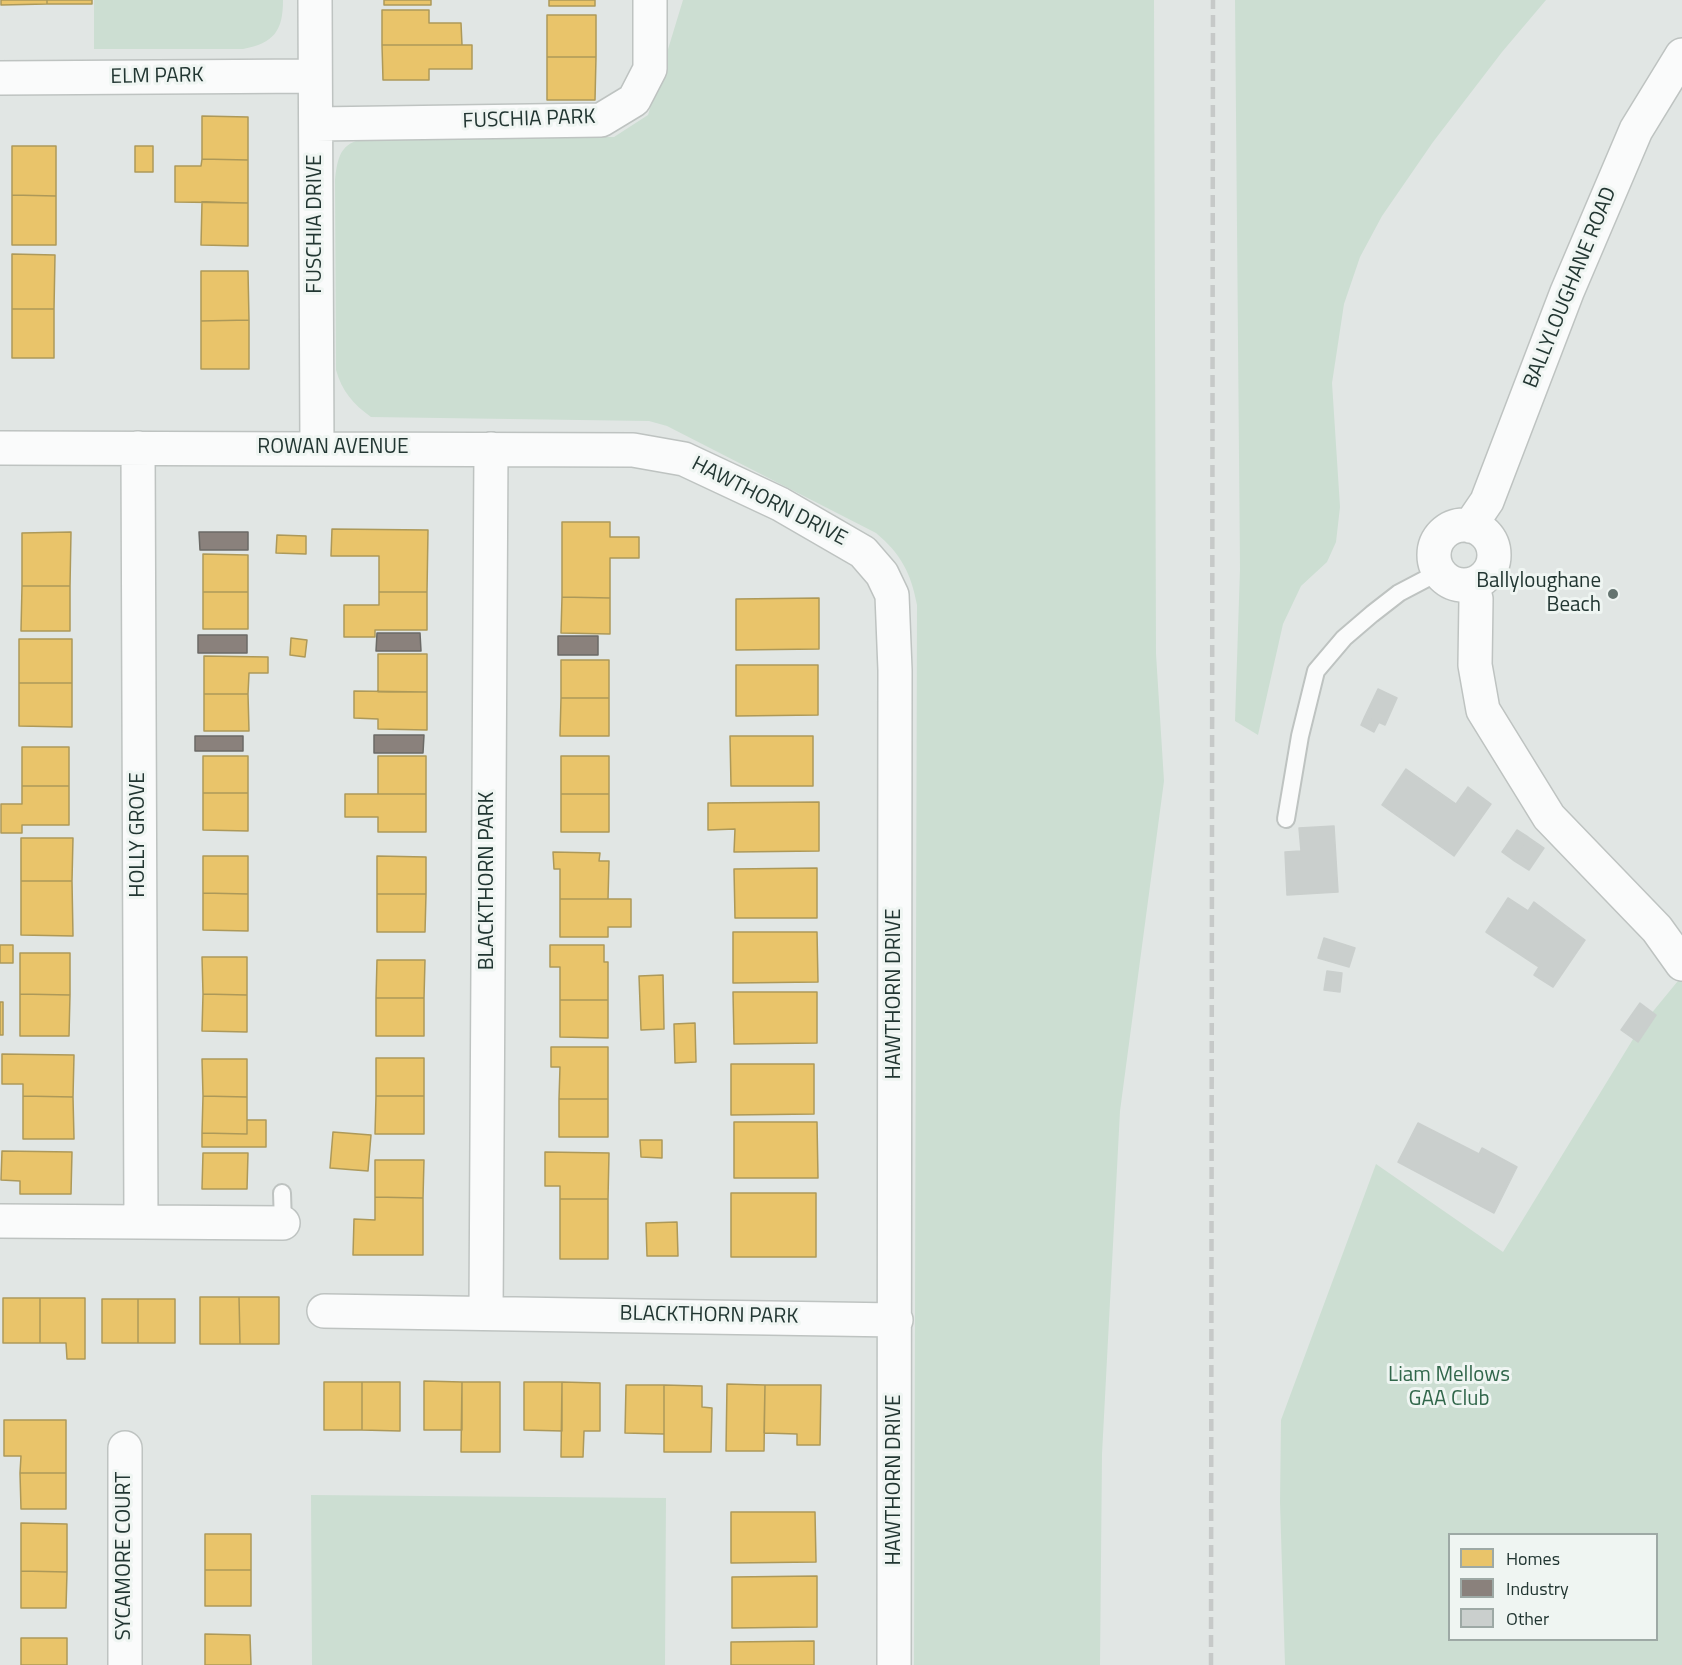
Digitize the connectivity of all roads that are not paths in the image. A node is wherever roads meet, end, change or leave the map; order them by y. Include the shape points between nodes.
1 (315, 0) edge
2 (650, 0) edge
3 (1682, 55) edge
4 (315, 76) junction
5 (0, 78) edge
6 (316, 124) junction
7 (0, 448) edge
8 (138, 448) junction
9 (317, 448) junction
10 (491, 449) junction
11 (666, 456) joint
12 (1470, 526) junction
13 (1438, 572) junction
14 (1472, 584) junction
15 (1286, 819) dead end
16 (1682, 964) edge
17 (282, 1208) dead end
18 (0, 1221) edge
19 (141, 1222) junction
20 (324, 1311) dead end
21 (486, 1313) junction
22 (896, 1320) junction
23 (125, 1448) dead end
24 (125, 1665) edge
25 (894, 1665) edge

1 - 4 street, FUSCHIA DRIVE
2 - 6 street, FUSCHIA PARK via 650,69 634,100 601,120
3 - 12 street, BALLYLOUGHANE ROAD via 1636,130 1563,303 1487,501
4 - 5 street, ELM PARK
4 - 6 street, FUSCHIA DRIVE
6 - 9 street, FUSCHIA DRIVE
7 - 8 street, ROWAN AVENUE
8 - 9 street, ROWAN AVENUE
8 - 19 street, HOLLY GROVE
9 - 10 street, ROWAN AVENUE
10 - 11 street, ROWAN AVENUE via 633,450
10 - 21 street, BLACKTHORN PARK
11 - 22 street, HAWTHORN DRIVE via 684,459 854,544 877,566 892,595 896,670
12 - 13 street via 1443,534 1434,552
12 - 14 street via 1486,536 1494,554 1488,573
13 - 14 street via 1453,583
13 - 15 lane via 1399,593 1372,614 1344,638 1317,671 1300,736
14 - 16 street via 1476,599 1476,665 1483,710 1550,817 1657,928
17 - 19 street
18 - 19 street
20 - 21 street, BLACKTHORN PARK
21 - 22 street, BLACKTHORN PARK
22 - 25 street, HAWTHORN DRIVE
23 - 24 street, SYCAMORE COURT

